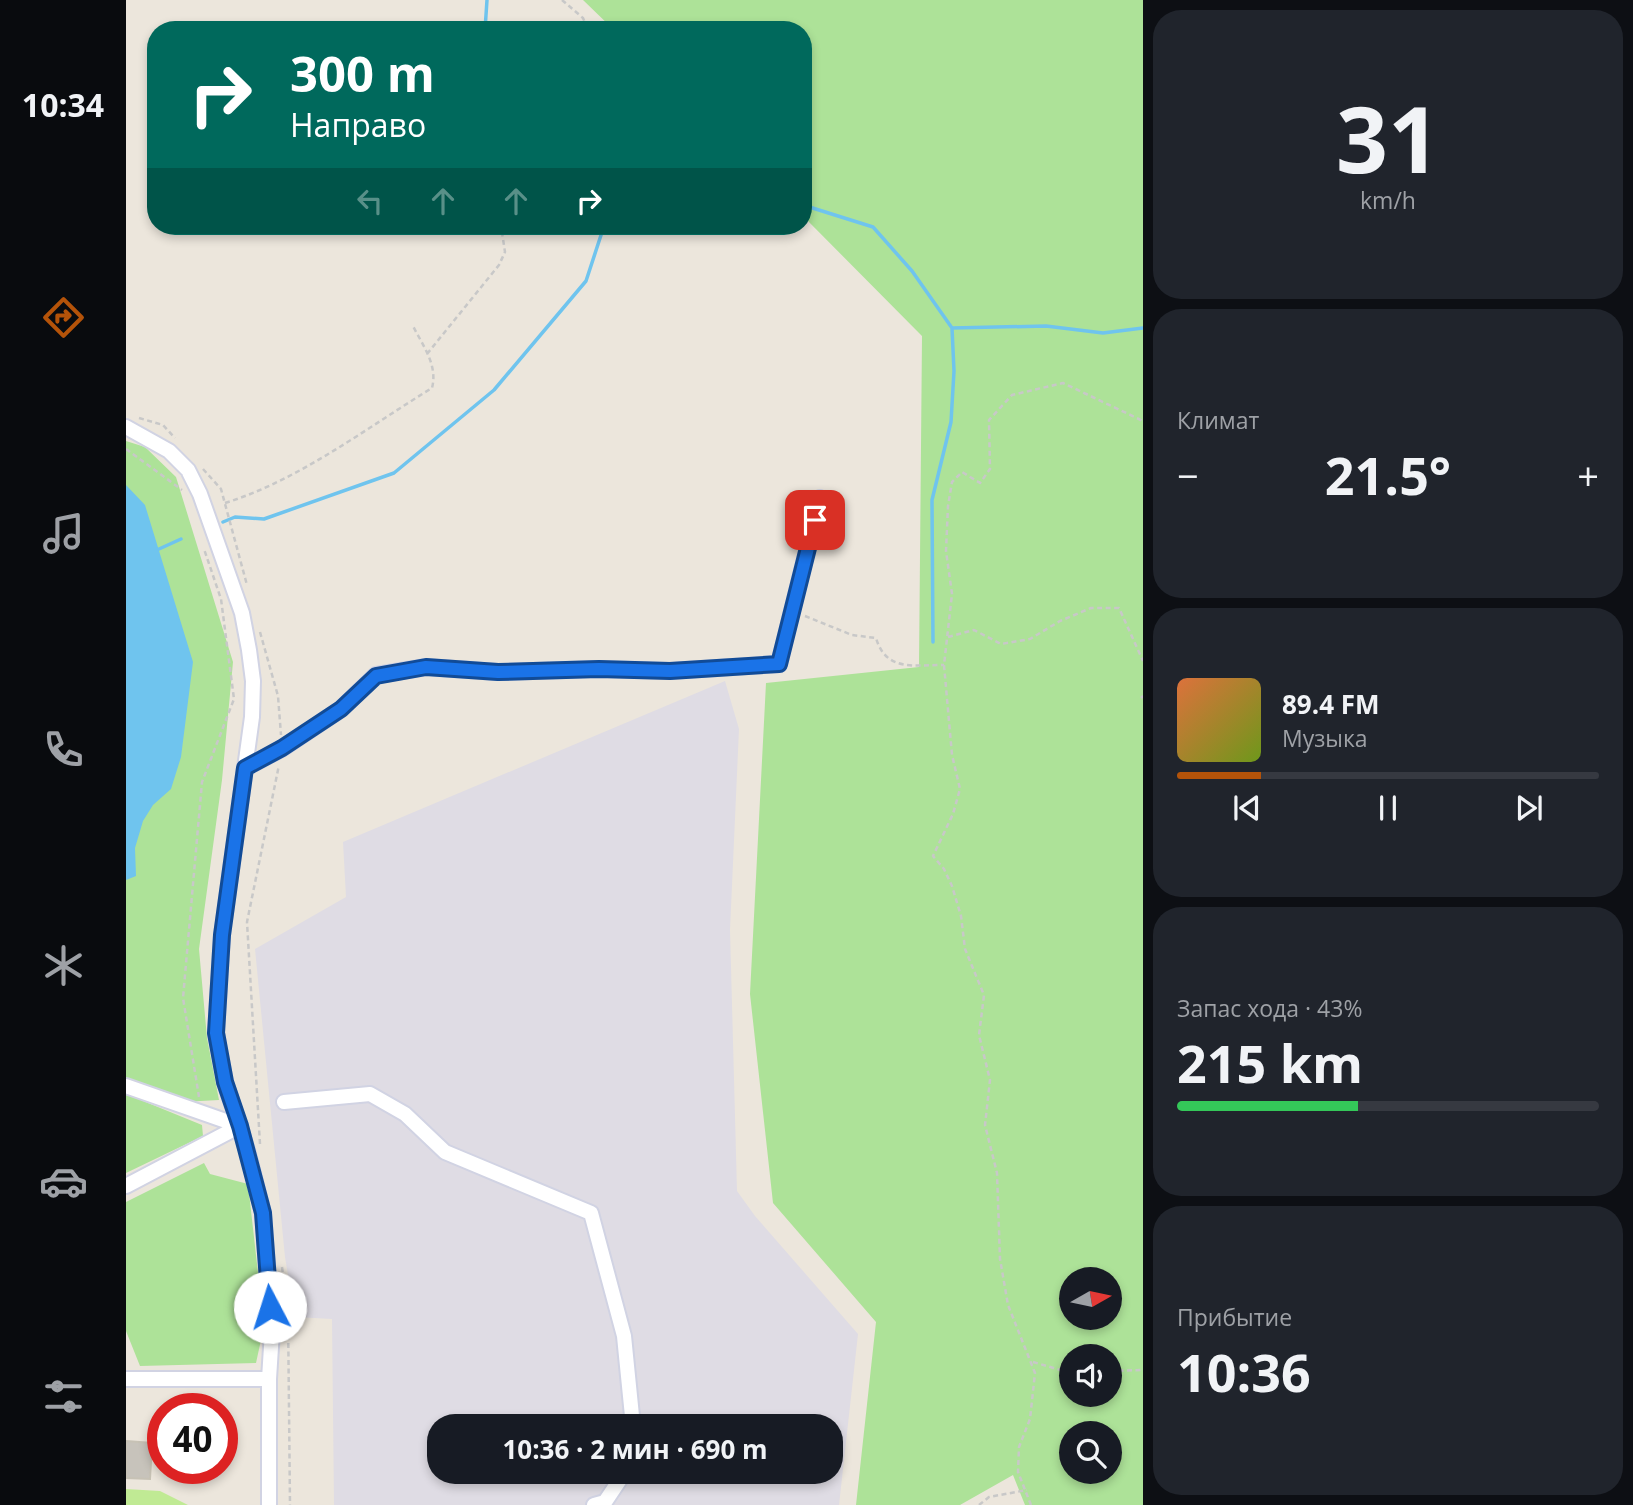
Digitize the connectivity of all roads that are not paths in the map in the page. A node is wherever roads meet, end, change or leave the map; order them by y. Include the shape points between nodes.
1 (126, 427) edge
2 (820, 498) dead end
3 (245, 768) junction
4 (126, 1087) edge
5 (284, 1102) dead end
6 (240, 1126) junction
7 (126, 1186) edge
8 (269, 1378) junction
9 (126, 1379) edge
10 (632, 1414) edge
11 (617, 1484) edge
12 (269, 1505) edge
13 (594, 1505) edge

1 - 3 street via 169,451 188,470 242,613 253,681
2 - 3 street via 779,664 670,671 498,672 426,667 376,676 341,709
3 - 6 street via 222,935 216,1033 225,1082
4 - 6 street
5 - 10 street via 370,1094 405,1114 445,1152 591,1213 624,1336
6 - 7 street
6 - 8 street via 263,1213 272,1331
8 - 9 street
8 - 12 street
11 - 13 street via 605,1502

